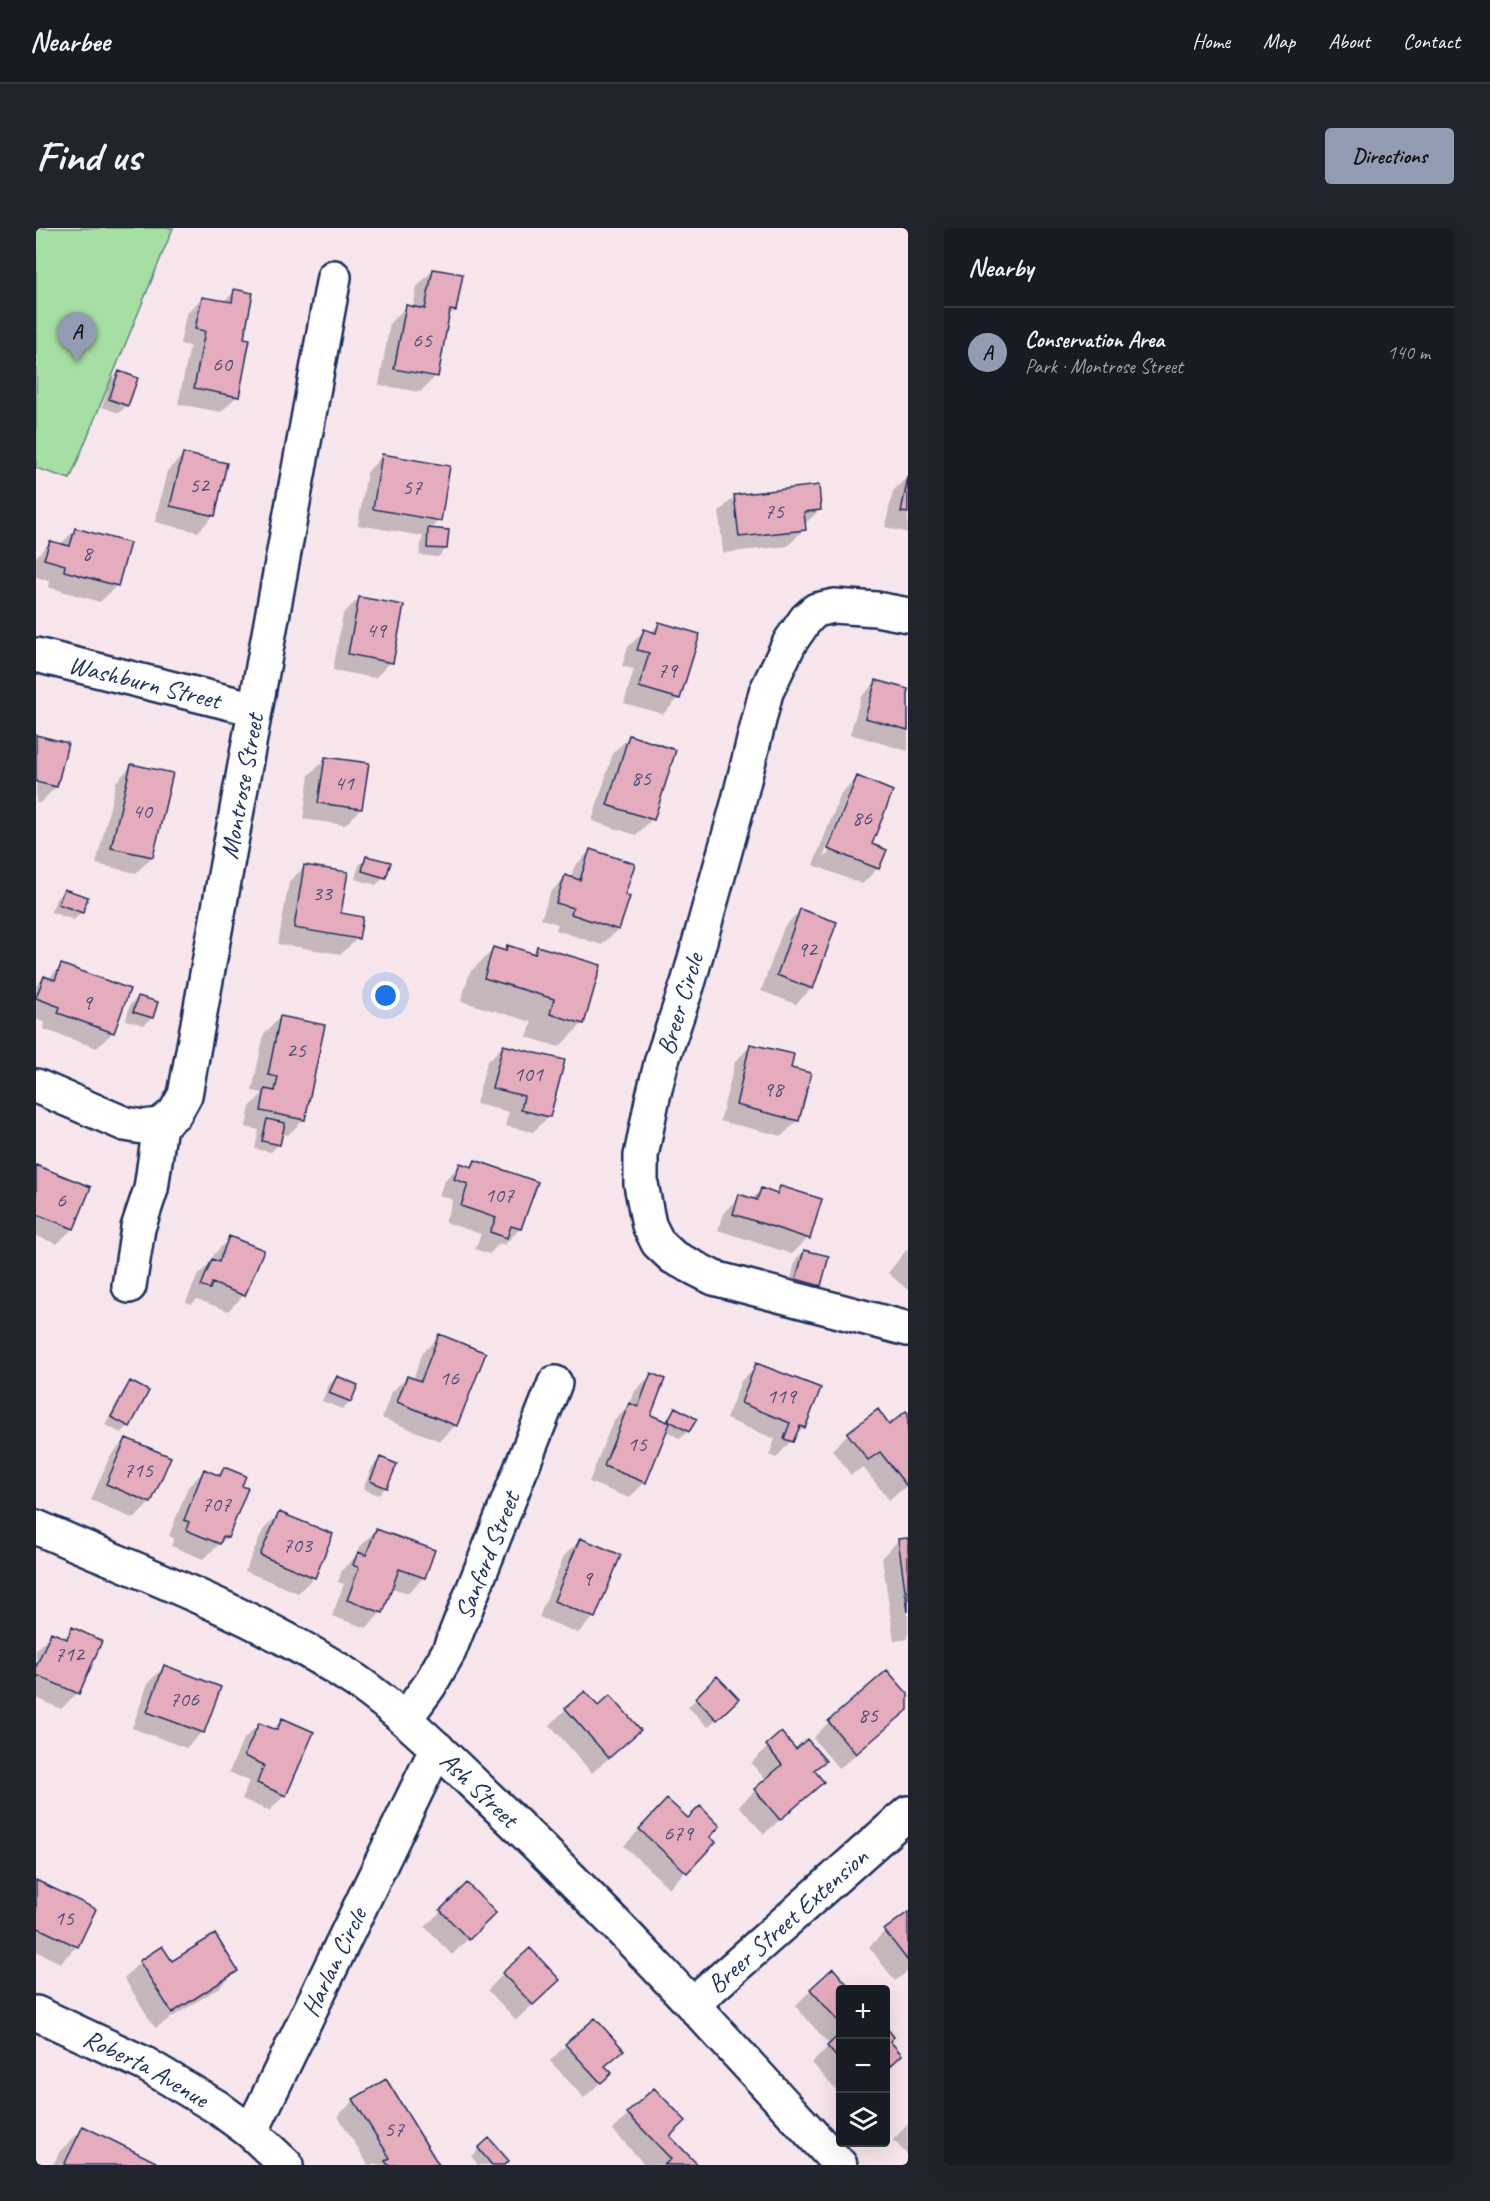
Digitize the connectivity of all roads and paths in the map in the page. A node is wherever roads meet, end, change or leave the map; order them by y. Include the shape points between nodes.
1 (334, 277) dead end
2 (908, 615) edge
3 (36, 655) edge
4 (255, 709) junction
5 (36, 1086) edge
6 (160, 1125) junction
7 (129, 1286) dead end
8 (908, 1329) edge
9 (555, 1383) dead end
10 (36, 1527) edge
11 (405, 1719) junction
12 (437, 1748) junction
13 (908, 1814) edge
14 (693, 2004) junction
15 (37, 2015) edge
16 (251, 2132) junction
17 (286, 2165) edge
18 (840, 2165) edge

1 - 4 street, Montrose Street
2 - 8 street, Breer Circle via 834,606 816,610 790,642 766,692 689,980 660,1070 641,1156 641,1184 649,1225 658,1243 673,1257 714,1278
3 - 4 street, Washburn Street
4 - 6 street, Montrose Street via 185,1095 175,1113
5 - 6 street via 125,1124
6 - 7 street via 151,1189 138,1228
9 - 11 street, Sanford Street via 449,1651
10 - 11 street, Ash Street via 261,1626 358,1683
11 - 12 street, Ash Street
12 - 14 street, Ash Street via 569,1875
12 - 16 street, Harlan Circle
13 - 14 street, Breer Street Extension
14 - 18 street, Ash Street
15 - 16 street, Roberta Avenue via 145,2064
16 - 17 street

